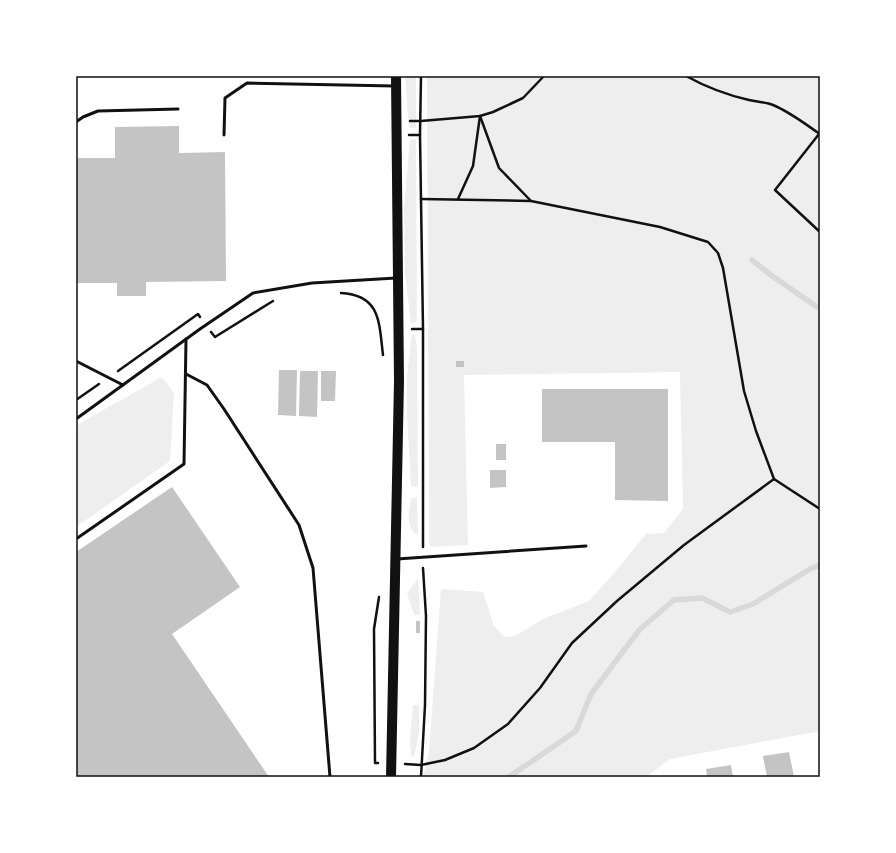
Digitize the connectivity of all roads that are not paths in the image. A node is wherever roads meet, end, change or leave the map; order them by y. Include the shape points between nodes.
1 (396, 81) edge
2 (178, 108) dead end
3 (76, 122) edge
4 (224, 135) dead end
5 (398, 278) junction
6 (186, 339) junction
7 (76, 361) edge
8 (186, 374) junction
9 (123, 385) junction
10 (76, 419) edge
11 (76, 539) edge
12 (586, 546) dead end
13 (395, 559) junction
14 (330, 777) edge
15 (391, 777) edge

1 - 4 lane via 369,86 247,83 225,98
1 - 5 main road
2 - 3 lane via 98,111
5 - 6 lane via 312,283 253,293
5 - 13 main road via 399,381
6 - 8 lane
6 - 9 lane
7 - 9 lane
8 - 11 lane via 184,464
8 - 14 lane via 207,385 299,525 313,568
9 - 10 lane
12 - 13 lane
13 - 15 main road

